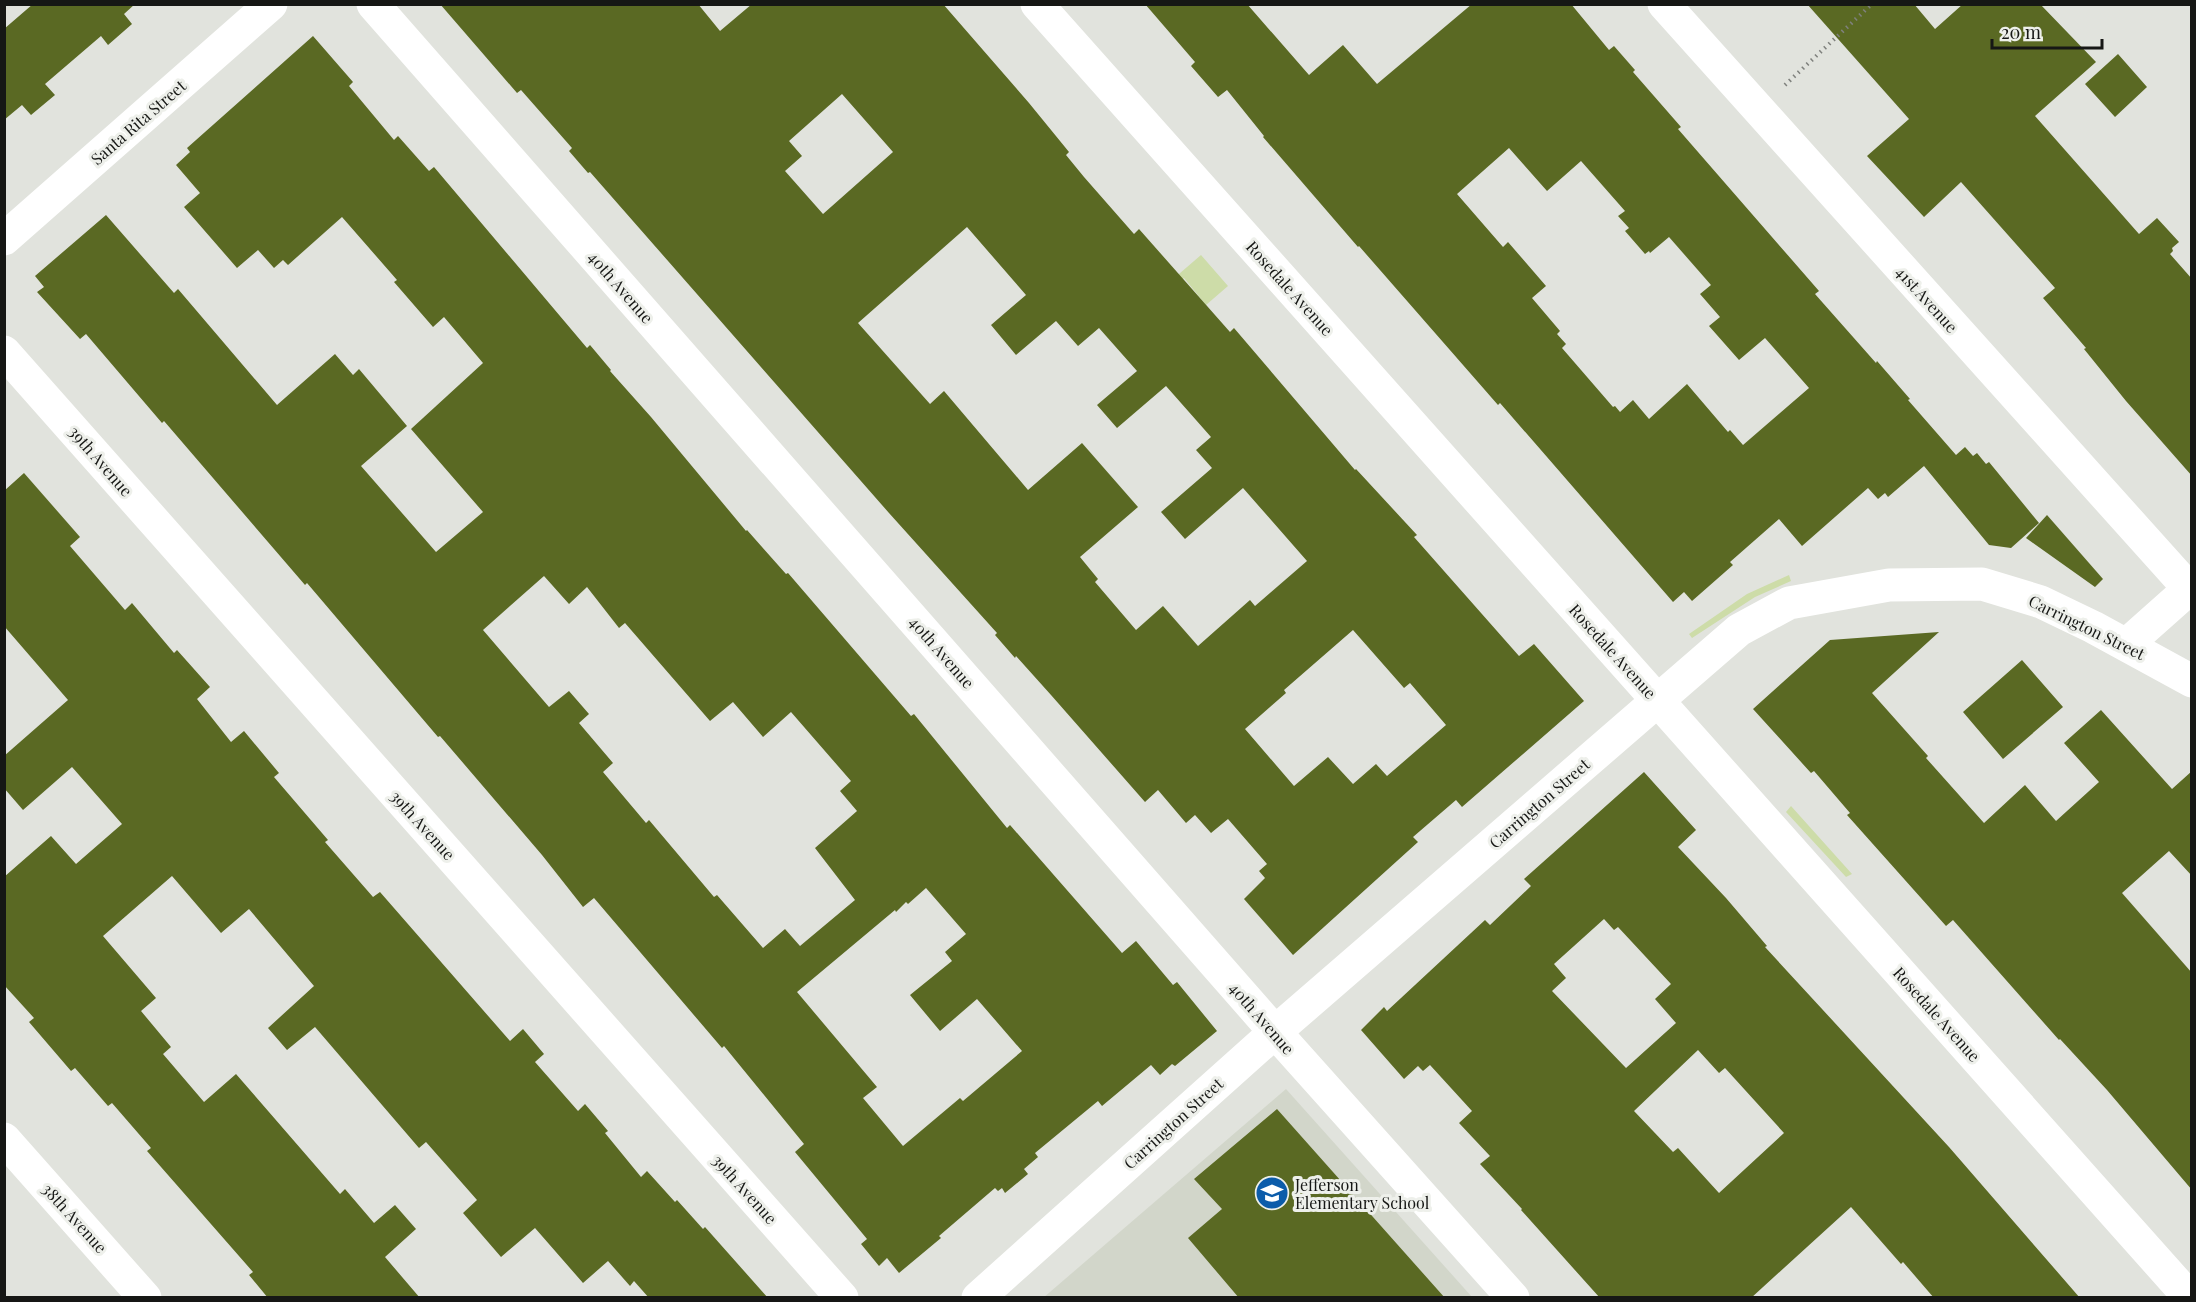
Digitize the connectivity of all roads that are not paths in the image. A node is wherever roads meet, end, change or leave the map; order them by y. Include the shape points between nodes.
1 (271, 4) edge
2 (374, 4) edge
3 (1037, 4) edge
4 (1664, 4) edge
5 (4, 239) edge
6 (4, 352) edge
7 (2190, 591) edge
8 (2126, 645) junction
9 (2192, 681) edge
10 (1658, 700) junction
11 (1275, 1032) junction
12 (4, 1139) edge
13 (146, 1298) edge
14 (842, 1298) edge
15 (978, 1298) edge
16 (1513, 1298) edge
17 (2190, 1298) edge

1 - 5 street, Santa Rita Street
2 - 11 street, 40th Avenue
3 - 10 street, Rosedale Avenue
4 - 7 street, 41st Avenue
6 - 14 street, 39th Avenue
7 - 8 street
8 - 9 street, Carrington Street
8 - 10 street, Carrington Street via 2041,602 1982,584 1889,585 1789,603 1739,630
10 - 11 street, Carrington Street
10 - 17 street, Rosedale Avenue
11 - 15 street, Carrington Street
11 - 16 street, 40th Avenue
12 - 13 street, 38th Avenue

